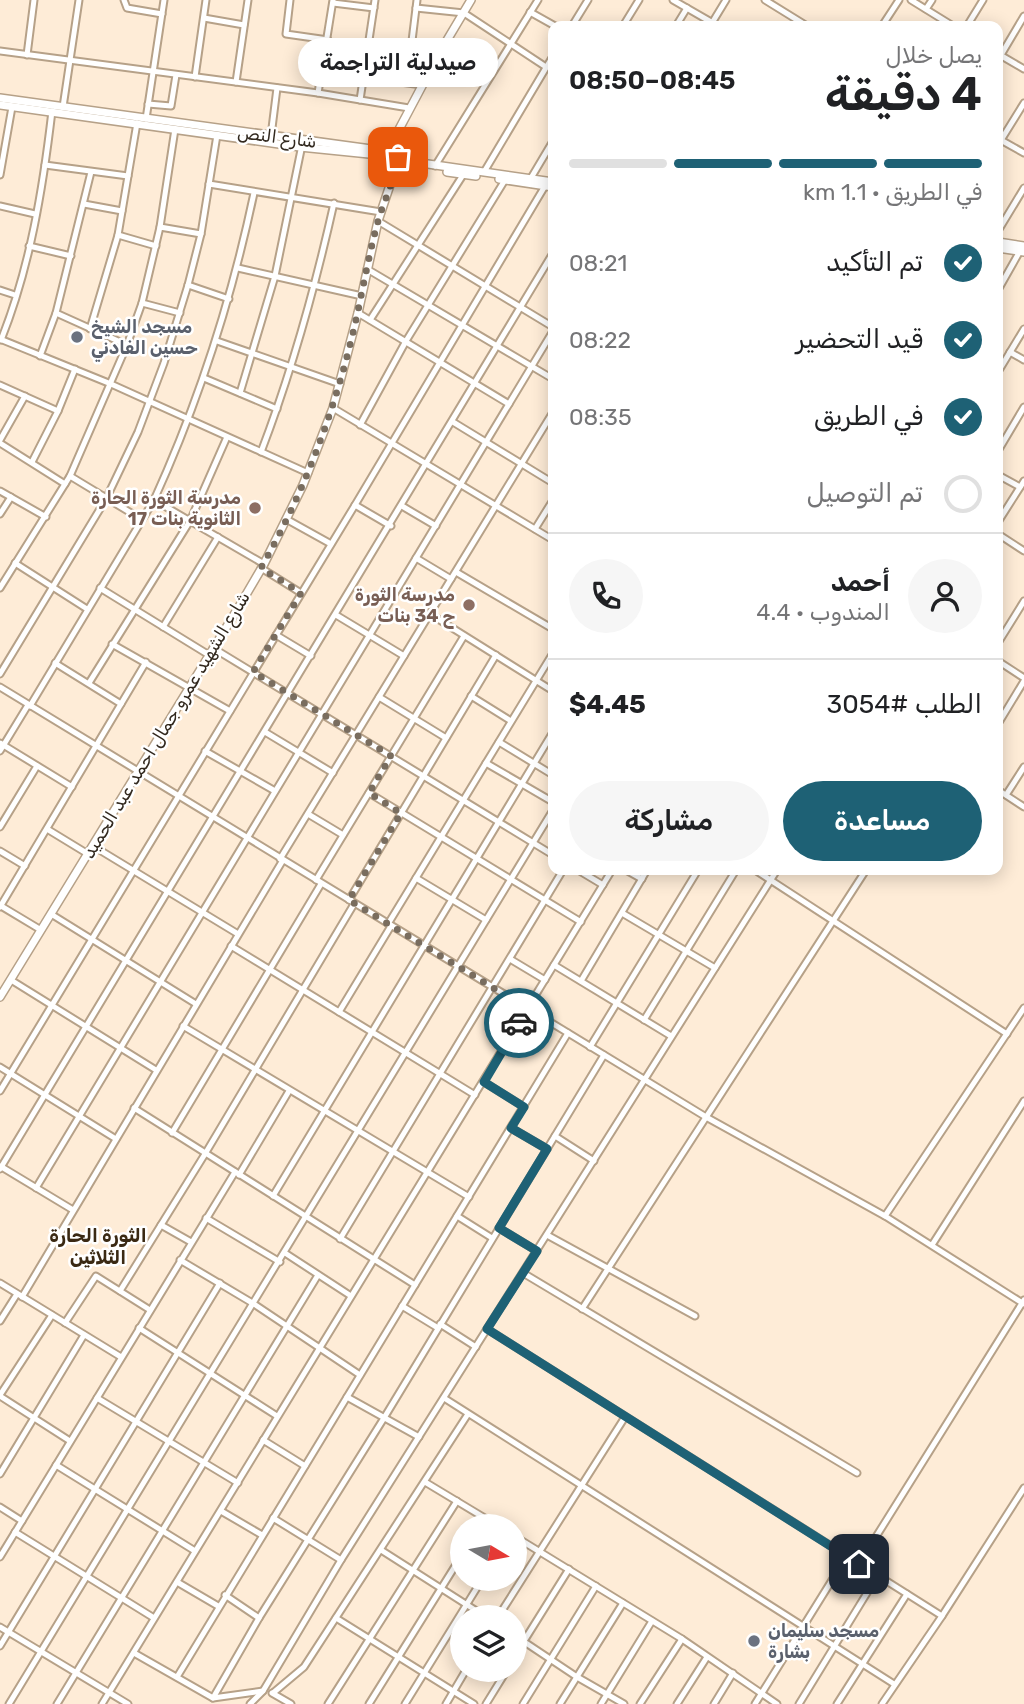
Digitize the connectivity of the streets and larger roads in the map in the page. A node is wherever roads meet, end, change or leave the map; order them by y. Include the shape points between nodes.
1 (34, 0) edge
2 (79, 0) edge
3 (124, 0) edge
4 (164, 0) edge
5 (206, 0) edge
6 (248, 0) edge
7 (290, 0) edge
8 (375, 0) edge
9 (417, 0) edge
10 (471, 0) edge
11 (538, 0) edge
12 (588, 0) edge
13 (639, 0) edge
14 (673, 0) edge
15 (726, 0) edge
16 (765, 0) edge
17 (898, 0) edge
18 (911, 0) edge
19 (932, 0) edge
20 (983, 0) edge
21 (333, 1) edge
22 (374, 8) junction
23 (416, 8) junction
24 (687, 8) junction
25 (926, 9) junction
26 (530, 12) junction
27 (464, 13) junction
28 (162, 14) junction
29 (1024, 16) edge
30 (204, 18) junction
31 (940, 18) junction
32 (575, 21) edge
33 (626, 21) edge
34 (679, 21) edge
35 (708, 21) edge
36 (717, 21) edge
37 (799, 21) edge
38 (885, 21) edge
39 (938, 21) edge
40 (945, 21) edge
41 (970, 21) edge
42 (548, 22) edge
43 (244, 24) junction
44 (328, 40) junction
45 (511, 43) junction
46 (369, 44) junction
47 (1003, 48) edge
48 (411, 49) junction
49 (0, 51) edge
50 (440, 52) junction
51 (27, 55) junction
52 (1003, 58) edge
53 (70, 62) junction
54 (548, 64) edge
55 (546, 67) junction
56 (1024, 69) edge
57 (153, 72) junction
58 (176, 75) junction
59 (195, 77) junction
60 (364, 77) junction
61 (236, 82) junction
62 (422, 85) junction
63 (277, 88) junction
64 (318, 93) junction
65 (0, 98) edge
66 (360, 100) junction
67 (1024, 103) edge
68 (148, 104) junction
69 (0, 105) edge
70 (12, 107) junction
71 (63, 107) junction
72 (409, 108) junction
73 (52, 111) junction
74 (146, 118) junction
75 (137, 123) junction
76 (164, 124) junction
77 (175, 129) junction
78 (217, 135) junction
79 (1003, 135) edge
80 (271, 136) junction
81 (1003, 143) edge
82 (302, 144) junction
83 (548, 149) edge
84 (1024, 153) edge
85 (2, 158) edge
86 (393, 158) junction
87 (45, 165) junction
88 (435, 166) junction
89 (91, 172) junction
90 (484, 172) junction
91 (0, 174) edge
92 (463, 175) junction
93 (128, 176) junction
94 (531, 178) junction
95 (505, 180) junction
96 (548, 181) edge
97 (209, 184) junction
98 (548, 187) edge
99 (1024, 188) edge
100 (548, 189) edge
101 (254, 193) junction
102 (291, 198) junction
103 (334, 203) junction
104 (84, 204) junction
105 (0, 206) edge
106 (122, 211) junction
107 (381, 212) junction
108 (36, 214) junction
109 (378, 221) junction
110 (1003, 223) edge
111 (160, 227) junction
112 (201, 234) junction
113 (118, 236) junction
114 (1003, 244) edge
115 (29, 246) junction
116 (156, 246) junction
117 (418, 246) junction
118 (1003, 248) edge
119 (1023, 250) edge
120 (71, 256) junction
121 (548, 261) edge
122 (452, 266) junction
123 (238, 268) junction
124 (367, 269) junction
125 (275, 276) junction
126 (1003, 281) edge
127 (393, 283) junction
128 (188, 285) junction
129 (315, 286) junction
130 (485, 287) junction
131 (0, 290) edge
132 (15, 295) junction
133 (362, 296) junction
134 (229, 299) junction
135 (142, 303) junction
136 (429, 304) junction
137 (520, 307) junction
138 (55, 313) junction
139 (180, 313) junction
140 (358, 313) junction
141 (370, 320) junction
142 (462, 324) junction
143 (548, 326) edge
144 (90, 328) junction
145 (1024, 328) edge
146 (548, 338) edge
147 (0, 340) edge
148 (217, 341) junction
149 (406, 341) junction
150 (127, 345) junction
151 (498, 345) junction
152 (1010, 352) junction
153 (254, 354) junction
154 (40, 356) junction
155 (1003, 358) edge
156 (1024, 360) edge
157 (440, 362) junction
158 (532, 366) junction
159 (291, 368) junction
160 (75, 369) junction
161 (548, 376) edge
162 (204, 378) junction
163 (475, 382) junction
164 (111, 384) junction
165 (340, 384) junction
166 (0, 385) edge
167 (240, 393) junction
168 (25, 396) junction
169 (149, 401) junction
170 (509, 404) junction
171 (1024, 407) edge
172 (332, 408) junction
173 (277, 409) junction
174 (58, 411) junction
175 (188, 419) junction
176 (548, 421) edge
177 (453, 422) junction
178 (360, 425) junction
179 (546, 425) joint
180 (227, 437) junction
181 (0, 441) edge
182 (485, 442) junction
183 (1003, 443) edge
184 (391, 444) junction
185 (261, 452) junction
186 (32, 462) junction
187 (427, 465) junction
188 (522, 465) junction
189 (309, 473) junction
190 (70, 476) junction
191 (1003, 478) edge
192 (548, 480) edge
193 (1024, 481) edge
194 (65, 484) junction
195 (460, 484) junction
196 (1020, 487) junction
197 (0, 491) edge
198 (11, 497) junction
199 (106, 499) junction
200 (154, 500) junction
201 (355, 505) junction
202 (496, 505) junction
203 (402, 506) junction
204 (548, 508) edge
205 (0, 514) edge
206 (1003, 514) edge
207 (46, 517) junction
208 (141, 519) junction
209 (286, 519) junction
210 (190, 521) junction
211 (390, 526) junction
212 (436, 526) junction
213 (535, 529) junction
214 (218, 537) junction
215 (548, 537) edge
216 (1003, 537) edge
217 (331, 544) junction
218 (1024, 551) edge
219 (416, 558) junction
220 (15, 563) junction
221 (263, 566) junction
222 (456, 572) junction
223 (451, 579) junction
224 (1, 585) edge
225 (52, 588) junction
226 (100, 588) junction
227 (301, 593) junction
228 (1024, 601) edge
229 (134, 608) junction
230 (87, 609) junction
231 (430, 614) junction
232 (336, 615) junction
233 (548, 626) edge
234 (163, 627) junction
235 (276, 635) junction
236 (370, 635) junction
237 (1003, 635) edge
238 (464, 636) junction
239 (112, 644) junction
240 (211, 651) junction
241 (496, 655) junction
242 (311, 656) junction
243 (404, 656) junction
244 (548, 661) edge
245 (55, 663) junction
246 (146, 663) junction
247 (1003, 664) edge
248 (253, 672) junction
249 (0, 674) edge
250 (1024, 679) edge
251 (536, 681) junction
252 (89, 683) junction
253 (0, 687) edge
254 (190, 687) junction
255 (548, 688) edge
256 (288, 693) junction
257 (471, 696) junction
258 (379, 697) junction
259 (121, 704) junction
260 (29, 705) junction
261 (230, 710) junction
262 (322, 714) junction
263 (1003, 715) edge
264 (414, 718) junction
265 (511, 721) junction
266 (265, 732) junction
267 (356, 735) junction
268 (446, 738) junction
269 (548, 740) edge
270 (499, 742) junction
271 (96, 746) junction
272 (1, 747) edge
273 (205, 751) junction
274 (299, 752) junction
275 (391, 756) junction
276 (486, 763) junction
277 (534, 764) junction
278 (37, 766) junction
279 (1024, 767) edge
280 (241, 771) junction
281 (138, 772) junction
282 (548, 772) edge
283 (332, 773) junction
284 (424, 776) junction
285 (522, 784) junction
286 (72, 787) junction
287 (275, 791) junction
288 (369, 793) junction
289 (1003, 793) edge
290 (1006, 795) junction
291 (178, 796) junction
292 (548, 799) edge
293 (463, 800) junction
294 (1024, 807) edge
295 (401, 813) junction
296 (308, 814) junction
297 (213, 818) junction
298 (548, 818) edge
299 (499, 822) junction
300 (0, 827) edge
301 (47, 829) junction
302 (343, 835) junction
303 (441, 837) junction
304 (247, 839) junction
305 (533, 843) junction
306 (93, 846) junction
307 (0, 851) edge
308 (548, 852) edge
309 (88, 854) junction
310 (282, 859) junction
311 (476, 859) junction
312 (25, 866) junction
313 (134, 870) junction
314 (560, 875) edge
315 (586, 875) edge
316 (609, 875) edge
317 (634, 875) edge
318 (644, 875) edge
319 (695, 875) edge
320 (733, 875) edge
321 (763, 875) edge
322 (774, 875) edge
323 (863, 875) edge
324 (416, 877) junction
325 (642, 879) junction
326 (511, 880) junction
327 (771, 880) junction
328 (319, 882) junction
329 (603, 885) junction
330 (168, 891) junction
331 (452, 900) junction
332 (545, 901) junction
333 (352, 902) junction
334 (0, 906) edge
335 (203, 912) junction
336 (622, 913) junction
337 (51, 914) junction
338 (486, 920) junction
339 (833, 920) junction
340 (580, 922) junction
341 (389, 925) junction
342 (41, 930) junction
343 (238, 934) junction
344 (659, 934) junction
345 (91, 939) junction
346 (231, 946) junction
347 (424, 946) junction
348 (686, 951) junction
349 (510, 958) junction
350 (126, 961) junction
351 (554, 965) junction
352 (458, 967) junction
353 (715, 968) junction
354 (270, 970) junction
355 (11, 980) junction
356 (545, 980) junction
357 (581, 981) junction
358 (161, 982) junction
359 (492, 987) junction
360 (303, 990) junction
361 (0, 997) edge
362 (617, 1003) junction
363 (196, 1004) junction
364 (51, 1005) junction
365 (1024, 1007) edge
366 (528, 1009) junction
367 (339, 1012) junction
368 (644, 1020) junction
369 (183, 1026) junction
370 (86, 1027) junction
371 (372, 1032) junction
372 (568, 1033) junction
373 (1007, 1034) junction
374 (671, 1036) junction
375 (590, 1047) junction
376 (120, 1048) junction
377 (222, 1050) junction
378 (406, 1053) junction
379 (604, 1055) junction
380 (0, 1067) edge
381 (156, 1070) junction
382 (255, 1070) junction
383 (11, 1073) junction
384 (440, 1074) junction
385 (644, 1080) junction
386 (484, 1082) junction
387 (0, 1091) edge
388 (289, 1091) junction
389 (475, 1095) junction
390 (44, 1096) junction
391 (1023, 1103) edge
392 (524, 1107) junction
393 (134, 1108) junction
394 (324, 1112) junction
395 (79, 1116) junction
396 (706, 1117) junction
397 (511, 1128) junction
398 (172, 1132) junction
399 (358, 1132) junction
400 (555, 1136) junction
401 (116, 1139) junction
402 (547, 1149) junction
403 (392, 1153) junction
404 (205, 1154) junction
405 (594, 1161) junction
406 (0, 1168) edge
407 (237, 1174) junction
408 (428, 1174) junction
409 (36, 1188) junction
410 (273, 1196) junction
411 (469, 1197) junction
412 (73, 1210) junction
413 (457, 1216) junction
414 (886, 1216) junction
415 (307, 1217) junction
416 (206, 1218) junction
417 (162, 1225) junction
418 (499, 1228) junction
419 (547, 1235) junction
420 (492, 1238) junction
421 (340, 1239) junction
422 (191, 1242) junction
423 (932, 1245) junction
424 (537, 1251) junction
425 (285, 1253) junction
426 (180, 1260) junction
427 (373, 1260) junction
428 (280, 1262) junction
429 (608, 1268) junction
430 (523, 1273) junction
431 (318, 1275) junction
432 (0, 1283) edge
433 (220, 1283) junction
434 (415, 1285) junction
435 (120, 1291) junction
436 (19, 1295) junction
437 (351, 1296) junction
438 (1023, 1302) edge
439 (254, 1304) junction
440 (402, 1306) junction
441 (582, 1309) junction
442 (150, 1310) junction
443 (52, 1315) junction
444 (695, 1316) dead end
445 (0, 1321) edge
446 (65, 1323) junction
447 (287, 1325) junction
448 (439, 1326) junction
449 (139, 1328) junction
450 (487, 1329) junction
451 (85, 1335) junction
452 (320, 1347) junction
453 (476, 1347) junction
454 (177, 1352) junction
455 (121, 1357) junction
456 (210, 1373) junction
457 (360, 1375) junction
458 (0, 1396) edge
459 (244, 1396) junction
460 (97, 1398) junction
461 (347, 1398) junction
462 (443, 1398) junction
463 (468, 1414) junction
464 (277, 1416) junction
465 (34, 1417) junction
466 (625, 1417) junction
467 (384, 1418) junction
468 (136, 1422) junction
469 (419, 1437) junction
470 (263, 1440) junction
471 (70, 1441) junction
472 (168, 1441) junction
473 (204, 1462) junction
474 (56, 1465) junction
475 (305, 1466) junction
476 (858, 1473) dead end
477 (0, 1474) edge
478 (425, 1482) junction
479 (238, 1483) junction
480 (581, 1485) junction
481 (1024, 1488) edge
482 (94, 1489) junction
483 (457, 1501) junction
484 (0, 1507) edge
485 (129, 1508) junction
486 (221, 1511) junction
487 (477, 1514) edge
488 (273, 1518) junction
489 (22, 1521) junction
490 (162, 1529) junction
491 (15, 1532) junction
492 (262, 1535) junction
493 (309, 1539) junction
494 (527, 1544) edge
495 (382, 1550) junction
496 (195, 1551) junction
497 (540, 1551) junction
498 (53, 1556) junction
499 (847, 1556) junction
500 (0, 1557) edge
501 (341, 1560) junction
502 (859, 1564) junction
503 (569, 1569) junction
504 (414, 1570) junction
505 (450, 1573) edge
506 (878, 1576) junction
507 (87, 1577) junction
508 (177, 1582) junction
509 (596, 1586) junction
510 (441, 1587) junction
511 (475, 1591) edge
512 (907, 1594) junction
513 (225, 1595) junction
514 (120, 1598) junction
515 (623, 1603) junction
516 (467, 1604) junction
517 (506, 1605) edge
518 (218, 1606) junction
519 (943, 1616) junction
520 (154, 1618) junction
521 (259, 1618) junction
522 (337, 1618) junction
523 (652, 1621) junction
524 (0, 1627) edge
525 (803, 1627) junction
526 (9, 1632) junction
527 (527, 1636) edge
528 (370, 1639) junction
529 (682, 1639) junction
530 (527, 1643) edge
531 (0, 1646) edge
532 (836, 1647) junction
533 (41, 1652) junction
534 (134, 1653) junction
535 (398, 1657) junction
536 (707, 1657) junction
537 (552, 1659) junction
538 (863, 1663) junction
539 (733, 1673) junction
540 (75, 1674) junction
541 (423, 1674) junction
542 (177, 1677) junction
543 (577, 1677) junction
544 (459, 1682) edge
545 (500, 1682) edge
546 (894, 1684) junction
547 (263, 1691) junction
548 (453, 1692) junction
549 (109, 1693) junction
550 (273, 1693) junction
551 (607, 1693) junction
552 (762, 1693) junction
553 (213, 1698) junction
554 (9, 1704) edge
555 (57, 1704) edge
556 (102, 1704) edge
557 (128, 1704) edge
558 (250, 1704) edge
559 (291, 1704) edge
560 (328, 1704) edge
561 (369, 1704) edge
562 (405, 1704) edge
563 (446, 1704) edge
564 (474, 1704) edge
565 (486, 1704) edge
566 (523, 1704) edge
567 (560, 1704) edge
568 (601, 1704) edge
569 (624, 1704) edge
570 (640, 1704) edge
571 (677, 1704) edge
572 (714, 1704) edge
573 (755, 1704) edge
574 (777, 1704) edge
575 (799, 1704) edge
576 (837, 1704) edge
577 (882, 1704) edge

1 - 51 street
2 - 53 street
3 - 28 street via 127,8
4 - 28 street
5 - 30 street
6 - 43 street
7 - 44 street via 286,34
8 - 22 street
9 - 23 street
10 - 27 street, شارع الشهيد عمرو جمال احمد عبد الحميد
11 - 26 street
12 - 32 street
13 - 33 street
14 - 24 street
15 - 36 street
16 - 37 street
17 - 38 street
18 - 25 street
19 - 25 street
20 - 41 street
21 - 22 street
21 - 44 street
22 - 46 street
23 - 27 street
23 - 48 street
24 - 34 street
24 - 35 street
25 - 31 street
26 - 42 street
26 - 45 street
27 - 45 street
27 - 50 street, شارع الشهيد عمرو جمال احمد عبد الحميد
28 - 57 street
29 - 47 street
30 - 43 street
30 - 59 street
31 - 39 street
31 - 40 street
43 - 61 street
44 - 64 street
45 - 55 street
45 - 88 street
46 - 48 street
46 - 60 street
48 - 50 street
49 - 51 street
50 - 62 street, شارع الشهيد عمرو جمال احمد عبد الحميد
51 - 53 street
52 - 56 street
53 - 57 street
53 - 71 street
54 - 55 street
55 - 90 street
57 - 58 street
57 - 68 street
58 - 59 street
58 - 68 street via 171,106
59 - 61 street
60 - 62 street
60 - 66 street
61 - 63 street
62 - 72 street, شارع الشهيد عمرو جمال احمد عبد الحميد
63 - 64 street
63 - 80 street
64 - 66 street
65 - 71 street, شارع النص
66 - 72 street
67 - 79 street
68 - 74 street
69 - 70 street, شارع النص
70 - 73 street, شارع النص
70 - 85 street
71 - 74 street, شارع النص
72 - 86 street, شارع الشهيد عمرو جمال احمد عبد الحميد via 393,143
73 - 75 street, شارع النص
73 - 87 street
74 - 76 street, شارع النص
75 - 76 street, شارع النص
75 - 93 street
76 - 77 street, شارع النص
76 - 80 street, شارع النص
77 - 78 street, شارع النص
77 - 111 street
78 - 82 street, شارع النص
78 - 97 street
80 - 82 street, شارع النص
81 - 84 street
82 - 86 street, شارع النص
82 - 102 street
83 - 94 street
85 - 91 street
86 - 88 street, شارع النص
86 - 92 street, شارع النص
86 - 107 street, شارع الشهيد عمرو جمال احمد عبد الحميد via 393,176
87 - 89 street
87 - 108 street
88 - 90 street, شارع النص
89 - 93 street
89 - 104 street
90 - 94 street, شارع النص
92 - 95 street, شارع النص
92 - 117 street
93 - 106 street
94 - 96 street, شارع النص
95 - 98 street, شارع النص
95 - 122 street
97 - 101 street
97 - 112 street
99 - 110 street
100 - 130 street
101 - 102 street
101 - 123 street
102 - 103 street
102 - 125 street
103 - 107 street
103 - 129 street
104 - 106 street
104 - 120 street
105 - 108 street
106 - 113 street
107 - 109 street, شارع الشهيد عمرو جمال احمد عبد الحميد
108 - 115 street
109 - 117 street
109 - 124 street, شارع الشهيد عمرو جمال احمد عبد الحميد
111 - 112 street
111 - 116 street
112 - 128 street
113 - 116 street
113 - 144 street
114 - 119 street
115 - 120 street
115 - 132 street
116 - 135 street
117 - 122 street
117 - 127 street
118 - 119 street
119 - 126 street
120 - 138 street
121 - 137 street
122 - 130 street
122 - 136 street
123 - 125 street
123 - 134 street
124 - 127 street
124 - 133 street, شارع الشهيد عمرو جمال احمد عبد الحميد
125 - 129 street
125 - 153 street
127 - 136 street
127 - 141 street
128 - 134 street
128 - 139 street
129 - 133 street
129 - 159 street
130 - 137 street
130 - 142 street
131 - 132 street
132 - 147 street
133 - 140 street, شارع الشهيد عمرو جمال احمد عبد الحميد
134 - 148 street
135 - 139 street
135 - 150 street
136 - 142 street
136 - 149 street
137 - 143 street
137 - 151 street
138 - 144 street
138 - 154 street
139 - 169 street
140 - 141 street
140 - 165 street, شارع الشهيد عمرو جمال احمد عبد الحميد
141 - 149 street
142 - 151 street
142 - 157 street
144 - 150 street
145 - 152 street
146 - 158 street
147 - 154 street
148 - 153 street
148 - 162 street
149 - 157 street
149 - 178 street
150 - 164 street
151 - 158 street
151 - 163 street
152 - 155 street
152 - 156 street
153 - 159 street
153 - 167 street
154 - 160 street
157 - 163 street
157 - 184 street
158 - 161 street
158 - 170 street
159 - 165 street
159 - 173 street
160 - 164 street
160 - 174 street
162 - 167 street
162 - 175 street
163 - 170 street
163 - 177 street
164 - 169 street
164 - 190 street
165 - 172 street, شارع الشهيد عمرو جمال احمد عبد الحميد
166 - 168 street
167 - 173 street
168 - 174 street
168 - 181 street
169 - 175 street
169 - 199 street
170 - 182 street
171 - 183 street
172 - 178 street
172 - 189 street, شارع الشهيد عمرو جمال احمد عبد الحميد
173 - 185 street
174 - 186 street
175 - 180 street
175 - 200 street
176 - 179 street
177 - 182 street
177 - 187 street
178 - 184 street
179 - 188 street
180 - 185 street
180 - 210 street
181 - 186 street
182 - 188 street
182 - 195 street
184 - 187 street
184 - 201 street
185 - 189 street
186 - 194 street
187 - 195 street
187 - 203 street
188 - 192 street
188 - 202 street
189 - 209 street, شارع الشهيد عمرو جمال احمد عبد الحميد
190 - 194 street
190 - 199 street
191 - 196 street
193 - 196 street
194 - 207 street
195 - 202 street
195 - 212 street
196 - 206 street
197 - 198 street
198 - 205 street
198 - 207 street
199 - 208 street
199 - 225 street
200 - 208 street
200 - 210 street
201 - 211 street
201 - 217 street
202 - 213 street
202 - 222 street
203 - 211 street
203 - 212 street
204 - 213 street
207 - 220 street
208 - 226 street
209 - 217 street
209 - 221 street, شارع الشهيد عمرو جمال احمد عبد الحميد
210 - 214 street
210 - 229 street
211 - 232 street
212 - 219 street
213 - 215 street
214 - 221 street
214 - 234 street
216 - 218 street
217 - 227 street
219 - 223 street
219 - 236 street
220 - 224 street
220 - 225 street
221 - 227 street
221 - 240 street, شارع الشهيد عمرو جمال احمد عبد الحميد
222 - 223 street
222 - 233 street
223 - 231 street
225 - 230 street
225 - 249 street
226 - 229 street
226 - 230 street
227 - 235 street
228 - 237 street
229 - 234 street
229 - 239 street
230 - 245 street
231 - 238 street
231 - 243 street
232 - 236 street
232 - 242 street
234 - 240 street
235 - 242 street
235 - 248 street
236 - 243 street
236 - 262 street
238 - 241 street
238 - 264 street
239 - 246 street
239 - 252 street
240 - 248 street
240 - 254 street, شارع الشهيد عمرو جمال احمد عبد الحميد
241 - 251 street
241 - 257 street
242 - 256 street
243 - 258 street
244 - 251 street
245 - 252 street
245 - 260 street
246 - 254 street
246 - 259 street
247 - 250 street
248 - 256 street
248 - 261 street
250 - 263 street
251 - 255 street
251 - 265 street
252 - 259 street
253 - 260 street
254 - 261 street
254 - 281 street, شارع الشهيد عمرو جمال احمد عبد الحميد
256 - 262 street
256 - 266 street
257 - 265 street
257 - 268 street
258 - 264 street
258 - 267 street
259 - 271 street
260 - 271 street
260 - 272 street
261 - 273 street
262 - 267 street
262 - 274 street
264 - 268 street
264 - 275 street
265 - 270 street
266 - 274 street
266 - 280 street
267 - 275 street
267 - 283 street
268 - 284 street
269 - 277 street
270 - 276 street
270 - 277 street
271 - 281 street
271 - 286 street
272 - 278 street
273 - 280 street
273 - 291 street
274 - 283 street
274 - 287 street
275 - 284 street
275 - 288 street
276 - 285 street
276 - 293 street
277 - 282 street
277 - 285 street
278 - 286 street
278 - 300 street
279 - 290 street
280 - 287 street
280 - 297 street
281 - 291 street
281 - 306 street, شارع الشهيد عمرو جمال احمد عبد الحميد
283 - 296 street
284 - 293 street
284 - 295 street
285 - 292 street
285 - 299 street
286 - 301 street
287 - 304 street
288 - 295 street
288 - 302 street
289 - 290 street
290 - 294 street
291 - 297 street
291 - 313 street
293 - 299 street
293 - 303 street
295 - 303 street
295 - 333 street
296 - 302 street
296 - 310 street
297 - 304 street
297 - 330 street
298 - 305 street
299 - 305 street
299 - 311 street
301 - 309 street
301 - 312 street
302 - 328 street
303 - 311 street
303 - 324 street
304 - 310 street
304 - 335 street
305 - 308 street
305 - 326 street
306 - 309 street, شارع الشهيد عمرو جمال احمد عبد الحميد
306 - 313 street
307 - 312 street
309 - 337 street, شارع الشهيد عمرو جمال احمد عبد الحميد
310 - 328 street
310 - 343 street
311 - 326 street
311 - 331 street
312 - 334 street
313 - 330 street
313 - 345 street
314 - 332 street
315 - 329 street
316 - 329 street
317 - 325 street
318 - 325 street
319 - 344 street
320 - 348 street
321 - 327 street
322 - 327 street
323 - 339 street
324 - 331 street
324 - 341 street
325 - 336 street
326 - 332 street
326 - 338 street
327 - 339 street
327 - 353 street
328 - 333 street
328 - 354 street
329 - 340 street
330 - 335 street
330 - 350 street
331 - 338 street
331 - 347 street
332 - 340 street
332 - 349 street
333 - 341 street
333 - 360 street
334 - 342 street
335 - 343 street
335 - 358 street
336 - 344 street
336 - 357 street
337 - 342 street, شارع الشهيد عمرو جمال احمد عبد الحميد
337 - 345 street
338 - 352 street
339 - 373 street
339 - 396 street
340 - 351 street
341 - 347 street
341 - 367 street
342 - 355 street, شارع الشهيد عمرو جمال احمد عبد الحميد
343 - 346 street
344 - 348 street
344 - 362 street
345 - 350 street
345 - 364 street
346 - 354 street
346 - 363 street
347 - 352 street
347 - 371 street
348 - 353 street
348 - 368 street
349 - 356 street
349 - 359 street
350 - 358 street
350 - 370 street
351 - 356 street
351 - 357 street
352 - 359 street
352 - 378 street
353 - 374 street
354 - 360 street
354 - 377 street
355 - 361 street, شارع الشهيد عمرو جمال احمد عبد الحميد
355 - 364 street
356 - 366 street
357 - 362 street
358 - 363 street
358 - 376 street
359 - 366 street
359 - 384 street
360 - 367 street
360 - 382 street
362 - 368 street
362 - 375 street
363 - 369 street
364 - 370 street
364 - 383 street
365 - 373 street
366 - 372 street
366 - 386 street
367 - 371 street
368 - 374 street
369 - 377 street
369 - 381 street
370 - 376 street
370 - 390 street
371 - 378 street
371 - 394 street
372 - 375 street
372 - 392 street
373 - 414 street
374 - 385 street
375 - 379 street
376 - 381 street
376 - 395 street
377 - 382 street
377 - 398 street
378 - 384 street
378 - 399 street
379 - 385 street
379 - 400 street
380 - 383 street
381 - 393 street
382 - 388 street
382 - 404 street
383 - 387 street
383 - 390 street
384 - 389 street
384 - 403 street
385 - 396 street
385 - 405 street
386 - 389 street
386 - 392 street
388 - 394 street
388 - 407 street
389 - 408 street
390 - 395 street
390 - 406 street
391 - 423 street
392 - 397 street
393 - 398 street
393 - 401 street
394 - 399 street
394 - 410 street
395 - 401 street
395 - 409 street
396 - 414 street
396 - 429 street
397 - 402 street
397 - 411 street
398 - 404 street
399 - 403 street
399 - 415 street
400 - 402 street
400 - 405 street
401 - 412 street
402 - 418 street
403 - 408 street
403 - 421 street
404 - 407 street
404 - 417 street
405 - 419 street
406 - 409 street
407 - 410 street
407 - 416 street
408 - 411 street
408 - 427 street
409 - 412 street
410 - 415 street
411 - 413 street
412 - 436 street
413 - 420 street
413 - 434 street
414 - 423 street
415 - 421 street
415 - 425 street
416 - 422 street
416 - 428 street
417 - 422 street
417 - 435 street
418 - 420 street
418 - 424 street
419 - 424 street
419 - 429 street
420 - 448 street
421 - 427 street
422 - 426 street
423 - 438 street
424 - 430 street
425 - 428 street
425 - 431 street
426 - 433 street
426 - 442 street
427 - 434 street
427 - 437 street
428 - 439 street
429 - 441 street
429 - 444 street
430 - 441 street
430 - 450 street
431 - 437 street
431 - 447 street
432 - 436 street
433 - 439 street
433 - 454 street
434 - 440 street
435 - 442 street
435 - 446 street via 96,1276
436 - 443 street
436 - 445 street
437 - 452 street
438 - 502 street
439 - 447 street
439 - 456 street
440 - 448 street
440 - 457 street
441 - 476 street
442 - 449 street
443 - 446 street
443 - 458 street
446 - 451 street
447 - 452 street
447 - 459 street
448 - 453 street
448 - 467 street
449 - 454 street
449 - 455 street
450 - 453 street
450 - 466 street
451 - 455 street
451 - 465 street
452 - 457 street
452 - 464 street
453 - 462 street
454 - 456 street
454 - 468 street
455 - 460 street
456 - 459 street
456 - 472 street
457 - 461 street
458 - 465 street
459 - 464 street
459 - 473 street
460 - 468 street
460 - 471 street
461 - 467 street
461 - 475 street
462 - 463 street
462 - 469 street
463 - 478 street
463 - 480 street
464 - 470 street
465 - 471 street
465 - 477 street
466 - 480 street
466 - 499 street
467 - 469 street
467 - 493 street
468 - 472 street
468 - 482 street
469 - 501 street
470 - 475 street
470 - 479 street
471 - 474 street
472 - 473 street
472 - 485 street
473 - 479 street
473 - 490 street
474 - 482 street
474 - 489 street
475 - 488 street
478 - 483 street
478 - 495 street
479 - 486 street
480 - 497 street
480 - 525 street
481 - 519 street
482 - 485 street
482 - 498 street
483 - 487 street
483 - 504 street
484 - 489 street
485 - 490 street
485 - 507 street
486 - 492 street
486 - 496 street
488 - 492 street
488 - 493 street
489 - 491 street
490 - 496 street
490 - 514 street
491 - 498 street
491 - 500 street
492 - 513 street
493 - 501 street
493 - 521 street
494 - 497 street
495 - 504 street
495 - 522 street
496 - 508 street
497 - 503 street
497 - 517 street
498 - 507 street
498 - 526 street
499 - 502 street
499 - 525 street
501 - 547 street
502 - 506 street
503 - 509 street
503 - 527 street
504 - 510 street
504 - 528 street
505 - 510 street
506 - 512 street
506 - 532 street
507 - 514 street
507 - 533 street
508 - 518 street
508 - 520 street
509 - 515 street
509 - 537 street
510 - 516 street
510 - 535 street
511 - 516 street
512 - 519 street
512 - 538 street
513 - 518 street
513 - 521 street
514 - 520 street
514 - 540 street
515 - 523 street
515 - 543 street
516 - 541 street
518 - 542 street
519 - 546 street
520 - 534 street
521 - 553 street
522 - 528 street
522 - 550 street via 304,1667
523 - 529 street
523 - 551 street
524 - 526 street
525 - 532 street
525 - 552 street
526 - 531 street
526 - 533 street
528 - 535 street
528 - 560 street
529 - 536 street
529 - 570 street
530 - 537 street
532 - 538 street
532 - 575 street
533 - 540 street
533 - 554 street
534 - 542 street
534 - 549 street
535 - 541 street
535 - 561 street
536 - 539 street
536 - 571 street
537 - 543 street
537 - 566 street
538 - 546 street
538 - 576 street
539 - 552 street
539 - 572 street
540 - 549 street
540 - 555 street
541 - 548 street
541 - 562 street
542 - 553 street
543 - 551 street
543 - 567 street
544 - 548 street
545 - 565 street
546 - 577 street
547 - 550 street
547 - 553 street
547 - 558 street
548 - 563 street
548 - 564 street
549 - 556 street
549 - 557 street
550 - 559 street
551 - 568 street
551 - 569 street
552 - 573 street
552 - 574 street

